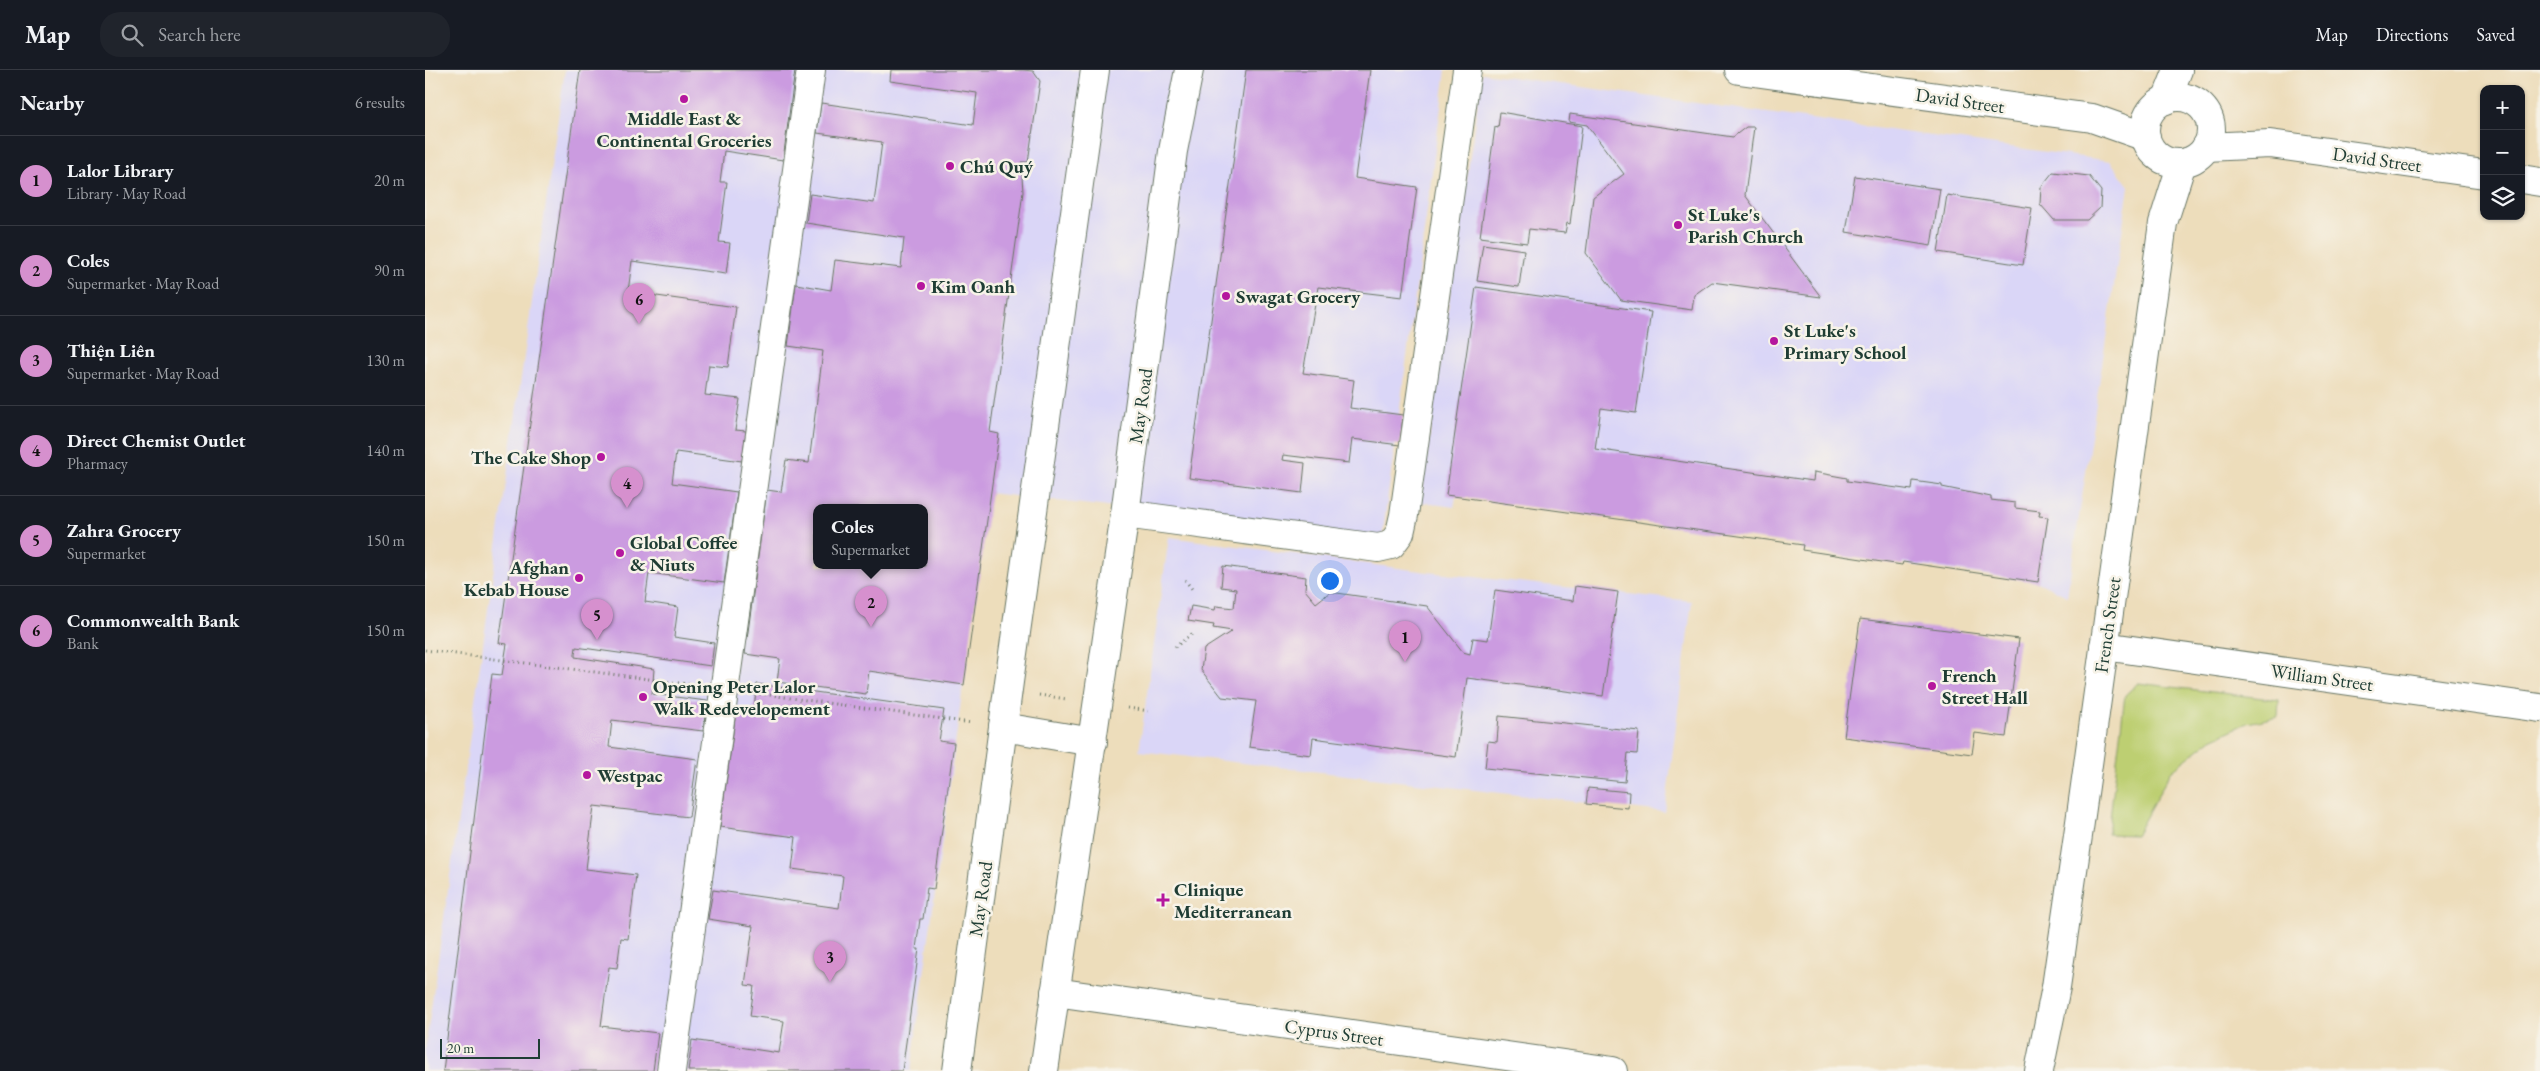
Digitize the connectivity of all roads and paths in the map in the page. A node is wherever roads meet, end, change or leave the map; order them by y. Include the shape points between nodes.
1 (811, 70) edge
2 (1095, 70) edge
3 (1467, 70) edge
4 (1739, 70) edge
5 (2178, 70) edge
6 (2191, 70) edge
7 (1186, 72) edge
8 (2180, 108) junction
9 (2092, 118) junction
10 (2270, 144) junction
11 (2150, 145) junction
12 (2206, 147) junction
13 (2182, 163) junction
14 (2480, 173) edge
15 (2525, 180) edge
16 (2540, 182) edge
17 (2163, 223) junction
18 (1125, 514) junction
19 (1185, 580) dead end
20 (1192, 589) dead end
21 (1193, 634) dead end
22 (2104, 646) junction
23 (1175, 647) dead end
24 (2540, 708) edge
25 (1003, 727) junction
26 (1093, 742) junction
27 (1055, 992) junction
28 (2046, 1026) junction
29 (671, 1071) edge
30 (957, 1071) edge
31 (1044, 1071) edge
32 (1613, 1071) edge
33 (2021, 1071) edge
34 (2039, 1071) edge

1 - 29 street
2 - 25 street, May Road
3 - 18 street via 1405,515 1400,533 1391,545 1378,548
4 - 9 street, David Street
5 - 8 street
6 - 8 street
7 - 18 street, May Road
8 - 9 street, David Street
8 - 10 street, David Street
8 - 11 street via 2145,128
8 - 12 street via 2211,130
9 - 11 street, David Street
10 - 12 street, David Street
10 - 14 street, David Street
11 - 13 street via 2161,159
11 - 17 street, French Street
12 - 13 street via 2192,160
13 - 17 street, French Street
15 - 16 street
17 - 22 street, French Street
18 - 26 street, May Road
19 - 20 path
21 - 23 path
22 - 24 street, William Street
22 - 28 street, French Street via 2055,988
25 - 26 street
25 - 30 street, May Road
26 - 27 street, May Road
27 - 31 street, May Road
27 - 32 street, Cyprus Street
28 - 33 street, French Street
28 - 34 street, French Street

